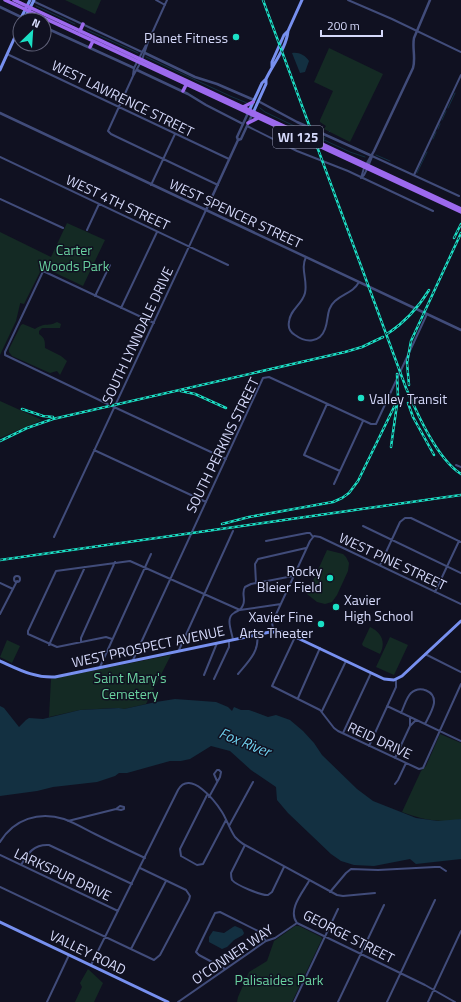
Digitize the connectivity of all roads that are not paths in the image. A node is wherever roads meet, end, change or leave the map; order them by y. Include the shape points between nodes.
1 (4, 0) edge
2 (14, 0) edge
3 (32, 0) edge
4 (156, 0) edge
5 (167, 0) edge
6 (302, 0) edge
7 (348, 0) edge
8 (430, 0) edge
9 (165, 4) junction
10 (0, 7) edge
11 (28, 9) junction
12 (26, 12) edge
13 (12, 14) edge
14 (83, 24) junction
15 (52, 30) edge
16 (80, 31) junction
17 (416, 31) junction
18 (93, 41) junction
19 (12, 43) edge
20 (90, 47) junction
21 (144, 52) junction
22 (461, 52) edge
23 (7, 54) junction
24 (140, 61) junction
25 (136, 69) junction
26 (0, 70) edge
27 (461, 75) edge
28 (186, 85) junction
29 (183, 91) junction
30 (255, 101) junction
31 (119, 107) junction
32 (243, 107) junction
33 (1, 113) edge
34 (251, 113) junction
35 (258, 118) junction
36 (243, 124) junction
37 (247, 125) junction
38 (175, 134) junction
39 (238, 140) junction
40 (372, 156) junction
41 (0, 157) edge
42 (163, 159) junction
43 (229, 159) junction
44 (367, 167) junction
45 (414, 175) junction
46 (361, 178) junction
47 (151, 184) junction
48 (218, 185) junction
49 (459, 196) dead end
50 (0, 199) edge
51 (99, 204) junction
52 (206, 210) junction
53 (460, 210) edge
54 (433, 211) dead end
55 (63, 228) dead end
56 (87, 230) dead end
57 (157, 232) junction
58 (189, 247) junction
59 (306, 257) junction
60 (46, 263) dead end
61 (110, 265) dead end
62 (228, 265) dead end
63 (43, 271) junction
64 (358, 282) junction
65 (95, 296) junction
66 (121, 308) junction
67 (428, 314) junction
68 (154, 323) junction
69 (461, 330) edge
70 (327, 404) junction
71 (114, 408) junction
72 (363, 421) junction
73 (94, 450) junction
74 (226, 459) junction
75 (456, 465) dead end
76 (461, 467) edge
77 (340, 472) junction
78 (334, 484) dead end
79 (206, 502) junction
80 (363, 526) dead end
81 (233, 531) dead end
82 (54, 537) dead end
83 (313, 537) junction
84 (392, 540) junction
85 (266, 541) dead end
86 (460, 541) edge
87 (306, 548) junction
88 (151, 554) dead end
89 (115, 562) junction
90 (380, 565) junction
91 (85, 566) junction
92 (447, 566) junction
93 (145, 567) junction
94 (461, 573) edge
95 (294, 576) junction
96 (170, 579) junction
97 (17, 581) dead end
98 (0, 583) edge
99 (256, 583) junction
100 (13, 589) junction
101 (435, 592) junction
102 (204, 595) junction
103 (281, 604) junction
104 (461, 604) edge
105 (240, 610) junction
106 (0, 614) edge
107 (461, 621) edge
108 (274, 632) junction
109 (256, 635) junction
110 (295, 637) junction
111 (112, 639) junction
112 (233, 640) junction
113 (229, 641) junction
114 (81, 642) junction
115 (217, 643) junction
116 (49, 645) junction
117 (320, 648) junction
118 (178, 652) junction
119 (425, 654) junction
120 (0, 661) edge
121 (132, 661) junction
122 (346, 661) junction
123 (100, 667) junction
124 (461, 672) edge
125 (371, 673) junction
126 (238, 674) dead end
127 (204, 675) dead end
128 (214, 679) dead end
129 (396, 680) junction
130 (461, 684) edge
131 (298, 698) junction
132 (387, 706) junction
133 (322, 711) junction
134 (401, 713) junction
135 (410, 718) junction
136 (416, 720) junction
137 (425, 724) junction
138 (410, 726) junction
139 (439, 731) junction
140 (343, 734) junction
141 (461, 741) edge
142 (369, 746) junction
143 (395, 758) junction
144 (406, 763) junction
145 (217, 781) junction
146 (253, 782) dead end
147 (395, 784) dead end
148 (208, 796) junction
149 (116, 809) dead end
150 (77, 818) junction
151 (226, 820) junction
152 (68, 821) junction
153 (76, 825) junction
154 (229, 826) junction
155 (0, 842) edge
156 (245, 845) junction
157 (0, 855) edge
158 (145, 858) junction
159 (21, 865) junction
160 (284, 867) junction
161 (140, 868) junction
162 (446, 871) dead end
163 (166, 881) junction
164 (309, 881) junction
165 (132, 884) junction
166 (0, 887) edge
167 (330, 892) junction
168 (375, 893) dead end
169 (435, 900) dead end
170 (384, 905) dead end
171 (338, 909) dead end
172 (118, 911) junction
173 (0, 922) edge
174 (297, 923) junction
175 (461, 931) edge
176 (105, 937) junction
177 (325, 937) junction
178 (266, 941) junction
179 (131, 950) junction
180 (360, 954) junction
181 (69, 955) junction
182 (91, 965) junction
183 (226, 969) junction
184 (401, 973) junction
185 (433, 990) junction
186 (47, 1002) edge
187 (168, 1002) edge
188 (178, 1002) edge
189 (294, 1002) edge
190 (338, 1002) edge
191 (387, 1002) edge
192 (428, 1002) edge
193 (455, 1002) edge

1 - 11 main road, WI 125
2 - 11 main road, WI 125
3 - 11 main road
3 - 14 street
4 - 9 street
5 - 9 street
6 - 30 main road via 275,64 262,82
7 - 17 street
8 - 17 street
9 - 21 street
10 - 13 street
11 - 12 main road
11 - 16 main road, WI 125
11 - 18 main road, WI 125
14 - 16 main road
14 - 21 street
15 - 20 street
16 - 24 main road, WI 125
17 - 22 street
17 - 40 street via 413,68
18 - 20 main road
18 - 24 main road, WI 125
19 - 23 main road
20 - 25 street
21 - 24 street
21 - 30 street via 195,77
23 - 26 main road
23 - 31 street, WEST LAWRENCE STREET
24 - 25 street
24 - 28 main road, WI 125
24 - 32 main road, WI 125
25 - 29 street
25 - 31 street
27 - 45 street
28 - 29 main road
28 - 34 main road, WI 125
29 - 36 street
30 - 32 main road
30 - 34 main road
30 - 40 street
31 - 38 street, WEST LAWRENCE STREET
31 - 42 street via 108,131
32 - 34 main road, WI 125
33 - 47 street, WEST SPENCER STREET
34 - 35 main road, WI 125
34 - 36 street, SOUTH LYNNDALE DRIVE
34 - 37 street, SOUTH LYNNDALE DRIVE
34 - 44 main road, WI 125
35 - 37 main road
35 - 44 main road, WI 125
36 - 39 street, SOUTH LYNNDALE DRIVE
37 - 39 street, SOUTH LYNNDALE DRIVE via 241,139
37 - 46 street via 297,151
38 - 42 street
38 - 43 street, WEST LAWRENCE STREET
39 - 43 street, SOUTH LYNNDALE DRIVE
40 - 44 street
40 - 45 street
41 - 51 street, WEST 4TH STREET
42 - 47 street
42 - 48 street
43 - 48 street, SOUTH LYNNDALE DRIVE
44 - 46 street
44 - 53 main road, WI 125
45 - 49 street
46 - 54 street
47 - 52 street, WEST SPENCER STREET
48 - 52 street, SOUTH LYNNDALE DRIVE
50 - 55 street
51 - 56 street
51 - 57 street, WEST 4TH STREET
52 - 58 street, SOUTH LYNNDALE DRIVE
52 - 59 street, WEST SPENCER STREET
57 - 58 street, WEST 4TH STREET
57 - 66 street
58 - 62 street, WEST 4TH STREET
58 - 68 street, SOUTH LYNNDALE DRIVE
59 - 64 street, WEST SPENCER STREET
59 - 64 street via 302,266 305,293 291,312 289,322 291,331 300,338 308,341 319,338 326,328 332,304 353,290
60 - 63 street
61 - 65 street
63 - 65 street
63 - 71 street via 4,354
64 - 67 street, WEST SPENCER STREET
65 - 66 street
66 - 68 street
67 - 69 street, WEST SPENCER STREET
67 - 72 street via 379,418 374,425
68 - 71 street, SOUTH LYNNDALE DRIVE
70 - 72 street
70 - 74 street, SOUTH PERKINS STREET via 265,377
70 - 77 street via 304,455
71 - 73 street, SOUTH LYNNDALE DRIVE
71 - 74 street
72 - 77 street
73 - 79 street
73 - 82 street, SOUTH LYNNDALE DRIVE
74 - 79 street, SOUTH PERKINS STREET
75 - 76 street
77 - 78 street
79 - 96 street, SOUTH PERKINS STREET
80 - 84 street
81 - 102 street
83 - 85 street via 309,533
83 - 87 street
83 - 90 street, WEST PINE STREET via 317,536
84 - 86 street via 400,522 405,518 413,519
84 - 90 street
84 - 92 street
86 - 92 street
87 - 95 street
87 - 99 street via 258,559 255,564
88 - 93 street
89 - 91 street
89 - 93 street via 130,561
89 - 114 street
90 - 101 street, WEST PINE STREET
91 - 116 street
91 - 116 street via 56,571 28,633
92 - 94 street
92 - 101 street
93 - 96 street
93 - 111 street
95 - 99 street
95 - 103 street
96 - 102 street
96 - 121 street, SOUTH PERKINS STREET
97 - 100 street
98 - 100 street
99 - 105 street via 244,589 244,604
100 - 106 street
101 - 104 street, WEST PINE STREET
102 - 105 street
102 - 118 street
103 - 105 street
103 - 108 street via 272,623
105 - 112 street via 230,617
107 - 119 main road
108 - 109 main road, WEST PROSPECT AVENUE
108 - 110 main road, WEST PROSPECT AVENUE via 284,632
109 - 112 main road, WEST PROSPECT AVENUE
109 - 126 street via 258,644 253,655
110 - 117 main road, WEST PROSPECT AVENUE
110 - 131 street, REID DRIVE via 272,686
111 - 114 street via 106,637
111 - 123 street
112 - 113 main road, WEST PROSPECT AVENUE
113 - 115 main road, WEST PROSPECT AVENUE
113 - 128 street via 229,648
114 - 116 street via 56,647
115 - 118 main road, WEST PROSPECT AVENUE
115 - 127 street
117 - 122 main road, WEST PROSPECT AVENUE
117 - 131 street
118 - 121 main road, WEST PROSPECT AVENUE
119 - 124 street
119 - 129 main road
120 - 123 main road, WEST PROSPECT AVENUE via 42,677 55,677
121 - 123 main road, WEST PROSPECT AVENUE
122 - 125 main road, WEST PROSPECT AVENUE
122 - 133 street
125 - 129 main road, WEST PROSPECT AVENUE via 387,680
125 - 140 street
129 - 132 street
130 - 139 street
131 - 133 street, REID DRIVE
132 - 134 street
132 - 142 street
133 - 140 street, REID DRIVE via 334,728
134 - 135 street
134 - 137 street via 412,693 419,689 425,690 432,695 434,702
135 - 136 street
135 - 138 street
136 - 137 street
136 - 138 street
137 - 139 street
138 - 143 street
139 - 141 street
139 - 144 street, REID DRIVE via 422,769
140 - 142 street, REID DRIVE
142 - 143 street, REID DRIVE
143 - 144 street, REID DRIVE
144 - 147 street
145 - 145 street via 221,772 219,770 214,774
145 - 148 street
146 - 154 street
148 - 151 street
148 - 151 street via 180,849 181,856 198,865 203,864
148 - 158 street via 190,782 179,787
149 - 150 street
150 - 152 street
150 - 153 street
151 - 154 street
152 - 153 street
152 - 155 street via 47,816 30,818 13,827
153 - 158 street
154 - 156 street via 236,838
156 - 160 street
156 - 160 street via 231,873 235,882 261,895 268,895
157 - 159 street, LARKSPUR DRIVE
158 - 161 street
159 - 165 street via 32,850 49,845
159 - 172 street, LARKSPUR DRIVE
160 - 164 street
161 - 163 street
161 - 165 street
162 - 167 street via 437,867 351,869
163 - 179 street
163 - 179 street via 187,891 189,900 159,958 153,960
164 - 167 street
164 - 174 street, GEORGE STREET via 294,910 293,917
165 - 172 street
166 - 176 street
167 - 168 street via 343,896
169 - 184 street
170 - 180 street
171 - 177 street
172 - 176 street
173 - 181 main road, VALLEY ROAD
174 - 177 street, GEORGE STREET
174 - 178 street, O'CONNER WAY
175 - 185 street
176 - 179 street
176 - 182 street
177 - 180 street, GEORGE STREET
177 - 189 street
178 - 183 street, O'CONNER WAY
178 - 183 street via 258,931 220,912 215,913 196,952 199,956
180 - 184 street, GEORGE STREET
180 - 190 street
181 - 182 main road, VALLEY ROAD
181 - 186 street
182 - 187 main road, VALLEY ROAD
183 - 188 street, O'CONNER WAY
184 - 185 street, GEORGE STREET
184 - 191 street
185 - 192 street
185 - 193 street, GEORGE STREET

